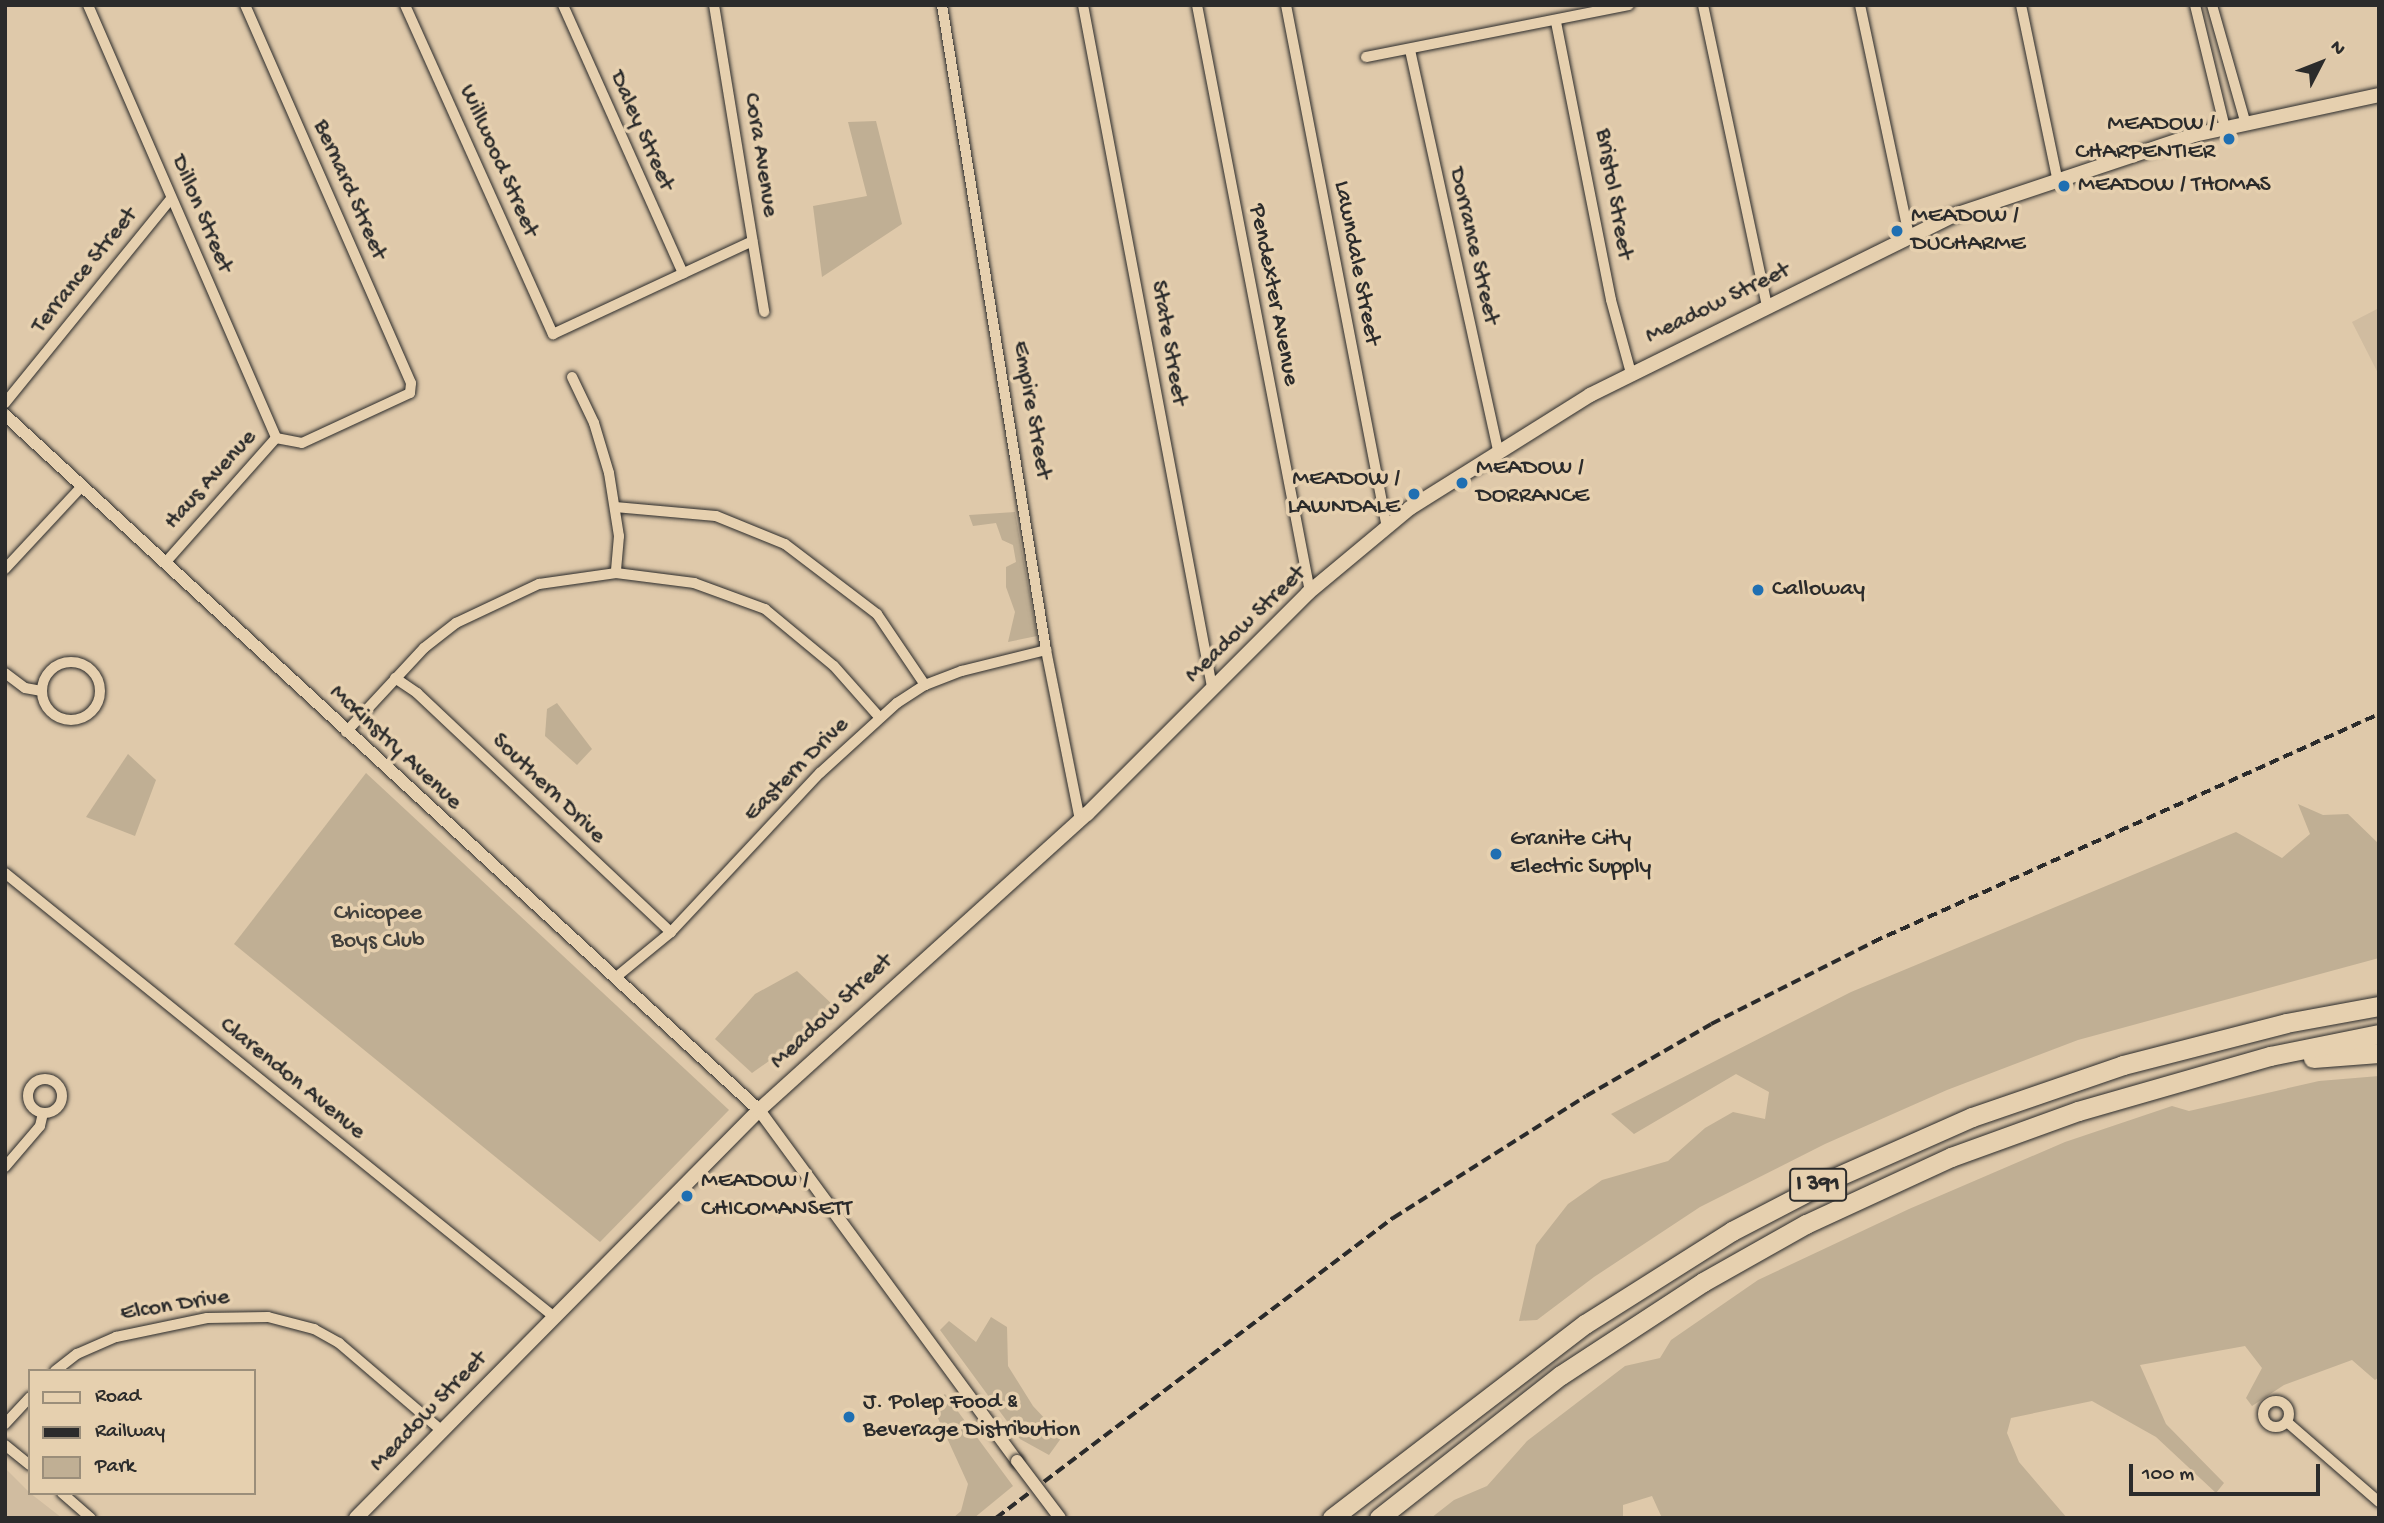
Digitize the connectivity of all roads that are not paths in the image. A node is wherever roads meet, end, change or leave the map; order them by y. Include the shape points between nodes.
1 (88, 5) edge
2 (245, 5) edge
3 (405, 5) edge
4 (563, 5) edge
5 (714, 5) edge
6 (942, 5) edge
7 (1083, 5) edge
8 (1197, 5) edge
9 (1286, 5) edge
10 (1629, 5) edge
11 (1703, 5) edge
12 (1860, 5) edge
13 (2021, 5) edge
14 (2195, 5) edge
15 (2212, 5) edge
16 (1556, 22) junction
17 (1410, 50) junction
18 (1366, 57) dead end
19 (2379, 95) edge
20 (2246, 124) junction
21 (2225, 128) junction
22 (2057, 178) junction
23 (172, 200) junction
24 (1909, 235) junction
25 (752, 241) junction
26 (683, 272) junction
27 (1767, 307) junction
28 (764, 312) dead end
29 (1631, 373) junction
30 (572, 377) dead end
31 (410, 393) joint
32 (5, 403) edge
33 (5, 415) edge
34 (276, 439) junction
35 (1498, 451) junction
36 (82, 486) junction
37 (615, 507) junction
38 (1387, 528) junction
39 (165, 563) junction
40 (5, 569) edge
41 (616, 573) junction
42 (1310, 592) junction
43 (1046, 650) junction
44 (5, 673) edge
45 (395, 678) junction
46 (925, 685) junction
47 (1212, 687) junction
48 (42, 691) junction
49 (880, 718) junction
50 (346, 732) junction
51 (1080, 820) junction
52 (5, 873) edge
53 (671, 932) junction
54 (615, 978) junction
55 (2379, 1003) edge
56 (2379, 1034) edge
57 (2379, 1053) edge
58 (2236, 1065) junction
59 (759, 1110) junction
60 (43, 1113) dead end
61 (5, 1167) edge
62 (554, 1316) junction
63 (57, 1369) edge
64 (28, 1398) edge
65 (2287, 1422) dead end
66 (5, 1424) edge
67 (442, 1431) junction
68 (5, 1445) edge
69 (28, 1463) edge
70 (64, 1495) edge
71 (2379, 1502) edge
72 (91, 1518) edge
73 (356, 1518) edge
74 (1060, 1518) edge
75 (1332, 1518) edge
76 (1379, 1518) edge

1 - 23 street, Dillon Street
2 - 31 street, Bernard Street via 411,383
3 - 26 street, Willwood Street via 553,334
4 - 26 street, Daley Street
5 - 25 street, Cora Avenue
6 - 43 street, Empire Street
7 - 47 street, State Street
8 - 42 street, Pendexter Avenue
9 - 38 street, Lawndale Street
10 - 16 street
11 - 27 street
12 - 24 street
13 - 22 street
14 - 21 street
15 - 20 street
16 - 17 street
16 - 29 street, Bristol Street via 1611,300
17 - 18 street
17 - 35 street, Dorrance Street
19 - 20 main road, Meadow Street
20 - 21 main road, Meadow Street
21 - 22 main road, Meadow Street
22 - 24 main road, Meadow Street
23 - 32 street, Terrance Street
23 - 34 street, Dillon Street
24 - 27 main road, Meadow Street
25 - 26 street
25 - 28 street, Cora Avenue
27 - 29 main road, Meadow Street
29 - 35 main road, Meadow Street
30 - 37 street via 594,423
31 - 34 street, Haus Avenue via 302,443
33 - 36 street, McKinstry Avenue
34 - 39 street, Haus Avenue
35 - 38 main road, Meadow Street
36 - 39 street, McKinstry Avenue
36 - 40 street
37 - 41 street via 619,536
37 - 46 street via 716,516 785,544 877,614
38 - 42 main road, Meadow Street
39 - 50 street, McKinstry Avenue
41 - 45 street via 572,576 513,594 456,623
41 - 49 street via 694,583 765,609 834,666
42 - 47 main road, Meadow Street
43 - 46 street, Eastern Drive via 994,661
43 - 51 street, Empire Street
44 - 48 street via 24,688
45 - 50 street
45 - 53 street, Southern Drive via 417,693
46 - 49 street, Eastern Drive
47 - 51 main road, Meadow Street
48 - 48 street via 49,710 71,720 92,710 100,691 91,671 71,662 51,670
49 - 53 street, Eastern Drive via 802,791
50 - 54 street, McKinstry Avenue
51 - 59 main road, Meadow Street
52 - 62 street, Clarendon Avenue
53 - 54 street, Eastern Drive
54 - 59 street, McKinstry Avenue
55 - 75 highway, I 391 via 2123,1065 1972,1118 1777,1206 1585,1324
56 - 58 highway, I 391
57 - 58 highway
58 - 76 highway, I 391 via 2078,1111 1951,1157 1806,1224 1703,1282 1561,1375
59 - 62 main road, Meadow Street
59 - 74 street, bridge
60 - 61 street via 40,1126
62 - 67 main road, Meadow Street
63 - 67 street, Elcon Drive via 76,1354 116,1337 207,1318 268,1317 314,1329 339,1343
64 - 66 street
65 - 71 street
67 - 73 main road, Meadow Street
68 - 69 street
70 - 72 street

